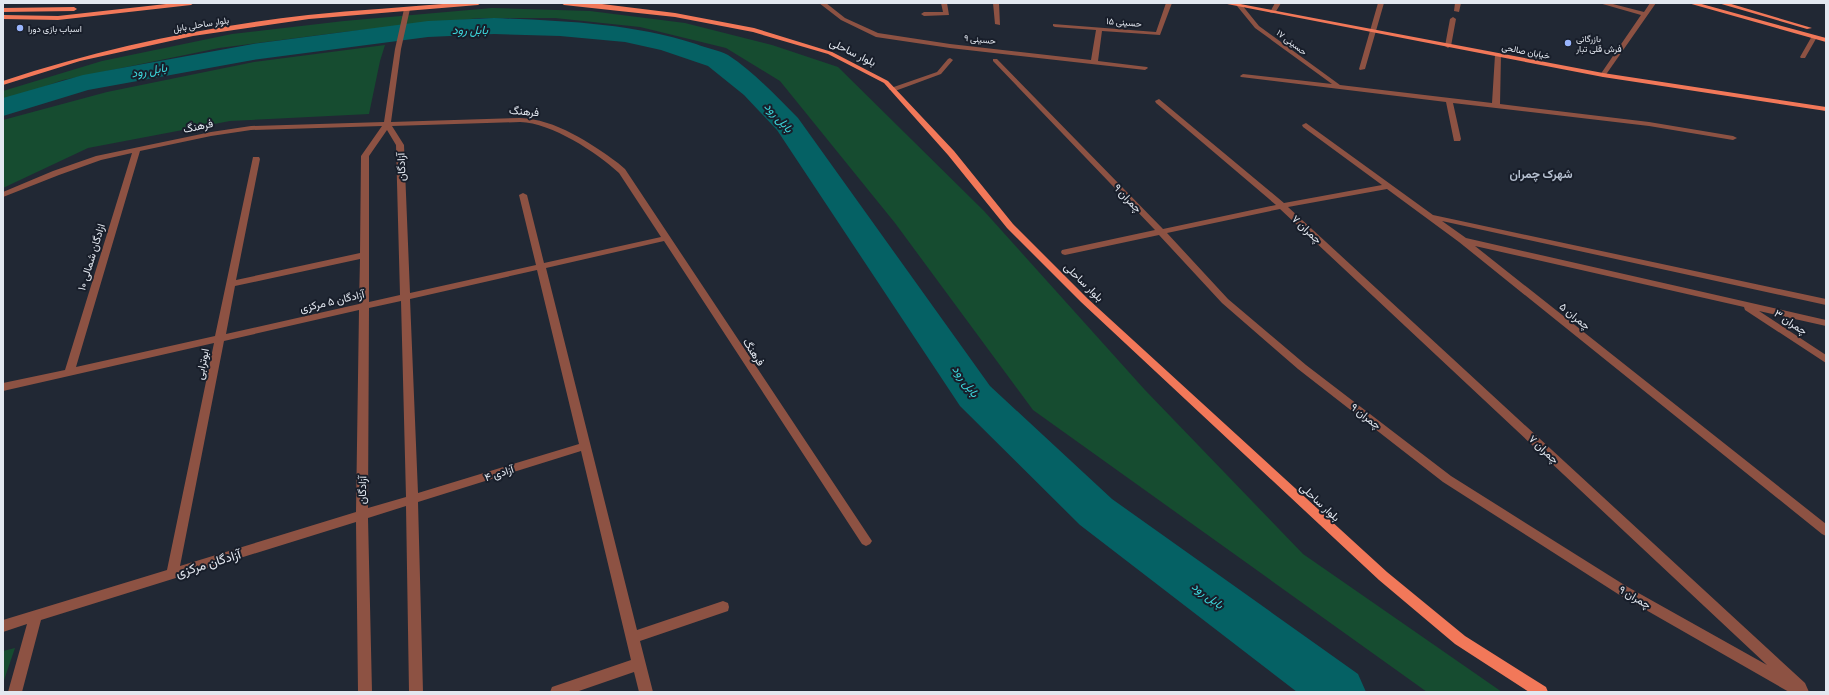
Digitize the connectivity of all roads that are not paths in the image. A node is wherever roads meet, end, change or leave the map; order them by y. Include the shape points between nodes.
1 (131, 3) edge
2 (191, 3) edge
3 (478, 3) edge
4 (564, 3) edge
5 (822, 3) edge
6 (944, 3) edge
7 (996, 3) edge
8 (1168, 3) edge
9 (1225, 3) edge
10 (1278, 3) edge
11 (1381, 3) edge
12 (1458, 3) edge
13 (1602, 3) edge
14 (1653, 3) edge
15 (1691, 3) edge
16 (1721, 3) edge
17 (408, 6) edge
18 (1240, 6) junction
19 (1457, 11) dead end
20 (1273, 12) junction
21 (924, 14) dead end
22 (1644, 14) junction
23 (4, 16) edge
24 (1453, 19) dead end
25 (998, 24) dead end
26 (1055, 25) dead end
27 (1099, 29) junction
28 (1374, 32) junction
29 (1826, 33) edge
30 (1814, 37) junction
31 (1826, 40) edge
32 (1448, 46) junction
33 (1498, 55) junction
34 (1804, 57) dead end
35 (950, 60) dead end
36 (995, 60) dead end
37 (1094, 62) junction
38 (1145, 68) dead end
39 (1362, 69) dead end
40 (1603, 75) junction
41 (1243, 76) dead end
42 (3, 83) edge
43 (1338, 86) junction
44 (892, 89) junction
45 (1449, 100) junction
46 (1159, 101) dead end
47 (1496, 106) junction
48 (1826, 109) edge
49 (387, 124) junction
50 (1306, 125) dead end
51 (1733, 138) dead end
52 (1457, 139) dead end
53 (137, 150) junction
54 (256, 159) dead end
55 (1390, 186) junction
56 (3, 195) edge
57 (524, 195) dead end
58 (1282, 206) junction
59 (1431, 217) junction
60 (1162, 233) junction
61 (667, 238) junction
62 (1462, 240) junction
63 (1065, 252) dead end
64 (364, 255) junction
65 (541, 266) junction
66 (231, 284) junction
67 (406, 297) junction
68 (1826, 302) edge
69 (1742, 304) junction
70 (364, 306) junction
71 (1826, 324) edge
72 (220, 338) junction
73 (1826, 360) edge
74 (69, 372) junction
75 (3, 386) edge
76 (585, 446) junction
77 (412, 500) junction
78 (362, 516) junction
79 (1826, 531) edge
80 (866, 540) dead end
81 (172, 574) junction
82 (723, 607) dead end
83 (36, 616) junction
84 (3, 626) edge
85 (633, 637) junction
86 (639, 664) junction
87 (15, 692) edge
88 (365, 692) edge
89 (416, 692) edge
90 (557, 692) edge
91 (646, 692) edge
92 (1541, 692) edge
93 (1802, 692) edge
94 (1806, 692) edge

1 - 23 main road
2 - 23 main road via 58,18
3 - 17 main road
4 - 44 main road, بلوار ساحلی via 675,15 754,30 830,53 886,82
5 - 37 street, حسینی ٩ via 843,19 876,35
6 - 21 street via 947,14
7 - 25 street
8 - 27 street, حسینی ۱۵ via 1158,34
9 - 18 main road, خيابان صالحی
10 - 20 street
11 - 28 street
12 - 19 street
13 - 22 street
14 - 22 street
15 - 30 main road
16 - 29 main road
17 - 42 main road, بلوار ساحلی بابل via 310,17 160,39
17 - 49 street via 398,49
18 - 20 main road, خيابان صالحی
18 - 43 street, حسینی ۱۷ via 1257,27
20 - 28 main road, خيابان صالحی
22 - 40 street
24 - 32 street
26 - 27 street, حسینی ۱۵
27 - 37 street
28 - 32 main road, خيابان صالحی
28 - 39 street
30 - 31 main road
30 - 34 street
32 - 33 main road, خيابان صالحی
33 - 40 main road, خيابان صالحی
33 - 47 street
35 - 44 street via 939,73
36 - 60 street, چمران ۹
37 - 38 street, حسینی ٩
40 - 48 main road, خيابان صالحی
41 - 43 street
43 - 45 street
44 - 92 main road, بلوار ساحلی via 951,153 1010,226 1084,300 1389,581 1460,640
45 - 47 street
45 - 52 street
46 - 58 street, چمران ۷
47 - 51 street via 1649,124
49 - 53 street, فرهنگ via 251,128
49 - 61 street, فرهنگ via 520,120 550,127 617,165
49 - 64 street, آزادگان via 365,156
49 - 67 street, آزادگان via 400,145
50 - 55 street, چمران ۵
53 - 56 street, فرهنگ via 70,167
53 - 74 street, ازادگان شمالی ۱۰
54 - 66 street, ابوترابی
55 - 58 street
55 - 59 street, چمران ۵
57 - 65 street
58 - 60 street
58 - 94 street, چمران ۷
59 - 62 street, چمران ۵
59 - 68 street
60 - 63 street
60 - 93 street, چمران ۹ via 1225,301 1302,367 1447,479 1622,590
61 - 65 street, آزادگان ۵ مرکزی
61 - 80 street, فرهنگ
62 - 69 street
62 - 79 street, چمران ۵
64 - 66 street
64 - 70 street, آزادگان
65 - 67 street, آزادگان ۵ مرکزی
65 - 76 street
66 - 72 street, ابوترابی
67 - 70 street, آزادگان ۵ مرکزی
67 - 77 street, آزادگان
69 - 71 street
69 - 73 street, چمران ۳
70 - 72 street, آزادگان ۵ مرکزی
70 - 78 street, آزادگان
72 - 74 street, آزادگان ۵ مرکزی
72 - 81 street, ابوترابی
74 - 75 street, آزادگان ۵ مرکزی
76 - 77 street, آزادی ۴
76 - 85 street
77 - 78 street, آزادگان مرکزی
77 - 89 street, آزادگان
78 - 81 street, آزادگان مرکزی
78 - 88 street, آزادگان
81 - 83 street, آزادگان مرکزی
82 - 85 street
83 - 84 street, آزادگان مرکزی
83 - 87 street
85 - 86 street
86 - 90 street
86 - 91 street

